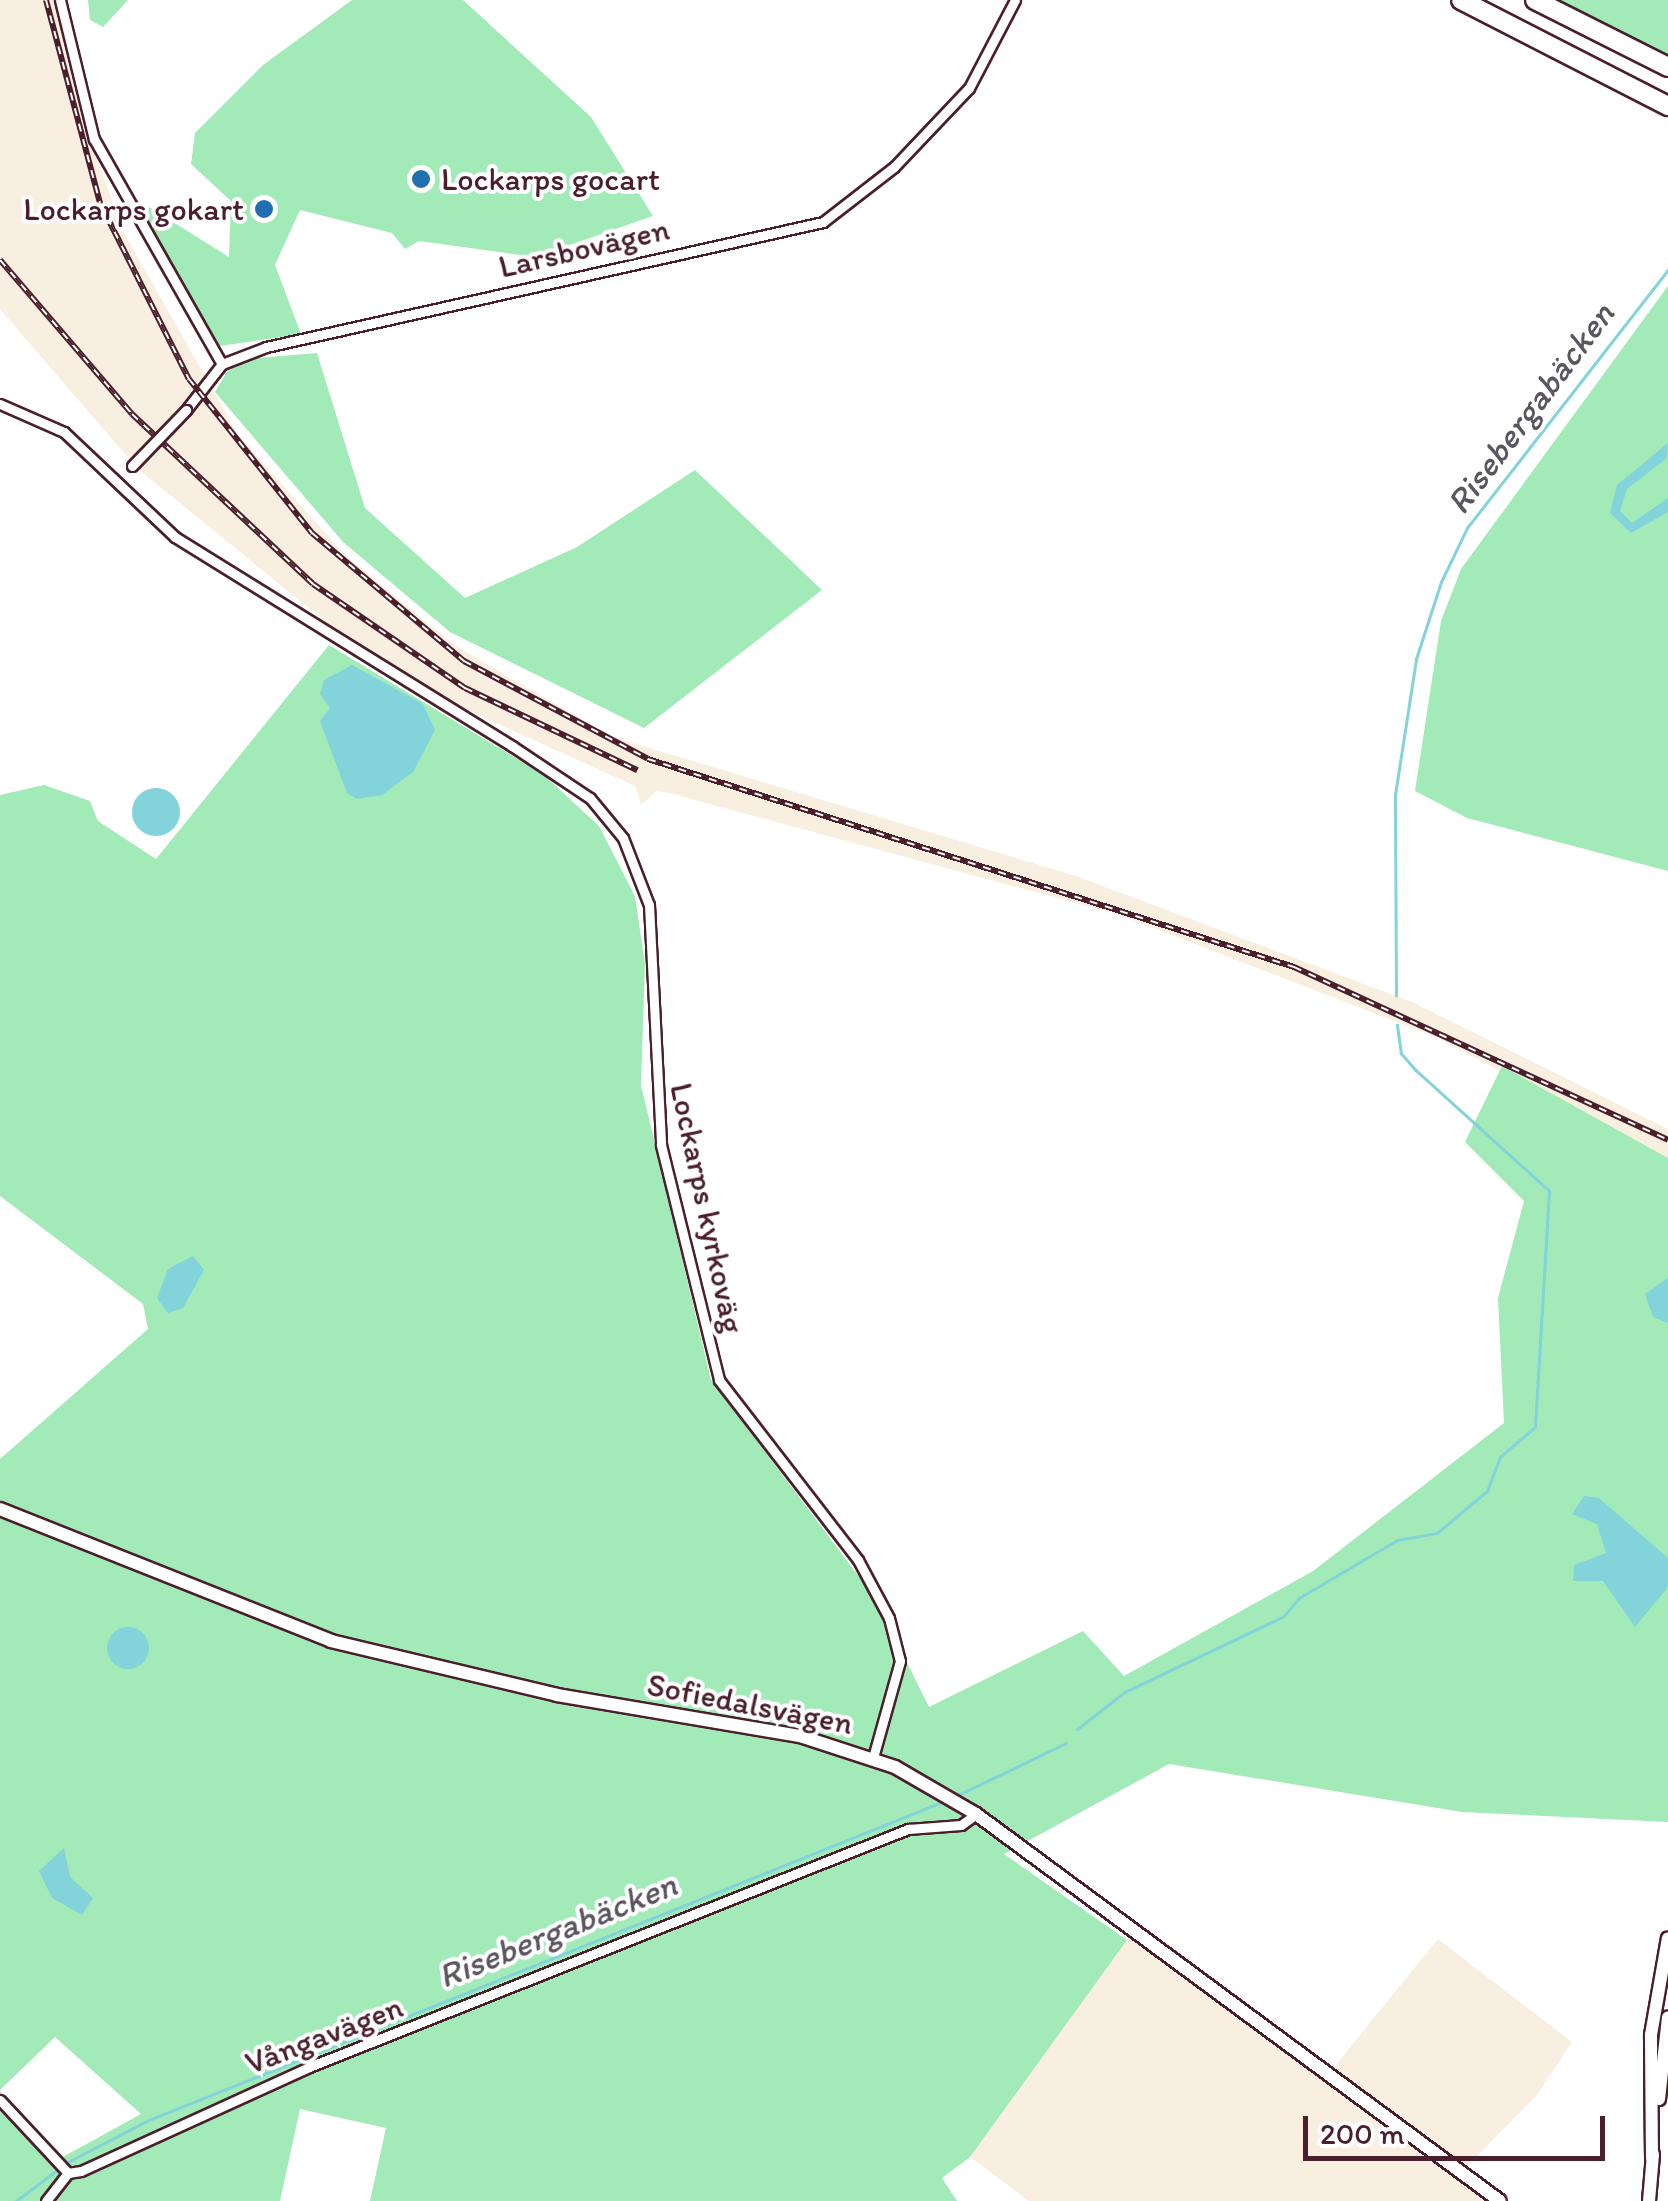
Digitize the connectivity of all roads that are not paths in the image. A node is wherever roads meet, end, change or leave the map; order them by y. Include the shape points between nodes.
1 (60, 0) edge
2 (1015, 0) edge
3 (1461, 0) edge
4 (1536, 0) edge
5 (1668, 67) edge
6 (1668, 106) edge
7 (222, 364) junction
8 (0, 404) edge
9 (118, 482) junction
10 (0, 1509) edge
11 (873, 1758) junction
12 (972, 1812) junction
13 (1668, 1938) edge
14 (1661, 1994) edge
15 (1668, 2017) edge
16 (0, 2100) edge
17 (1652, 2158) junction
18 (68, 2174) junction
19 (1492, 2199) edge
20 (46, 2201) edge
21 (1649, 2201) edge

1 - 7 street via 94,139
2 - 7 street, Larsbovägen via 969,88 894,167 823,222
3 - 6 highway
4 - 5 highway
7 - 9 street, bridge
8 - 9 street, Lockarps kyrkoväg via 64,432
9 - 11 street, Lockarps kyrkoväg via 175,538 590,798 623,838 649,905 658,1127 719,1380 858,1560 890,1618 900,1661
10 - 11 main road, Sofiedalsvägen via 331,1641
11 - 12 main road, Sofiedalsvägen
12 - 18 street, Vångavägen via 961,1825 908,1829 193,2113
12 - 19 main road, Sofiedalsvägen
13 - 14 main road
14 - 17 main road
15 - 17 main road
16 - 18 street
17 - 21 main road
18 - 20 street

